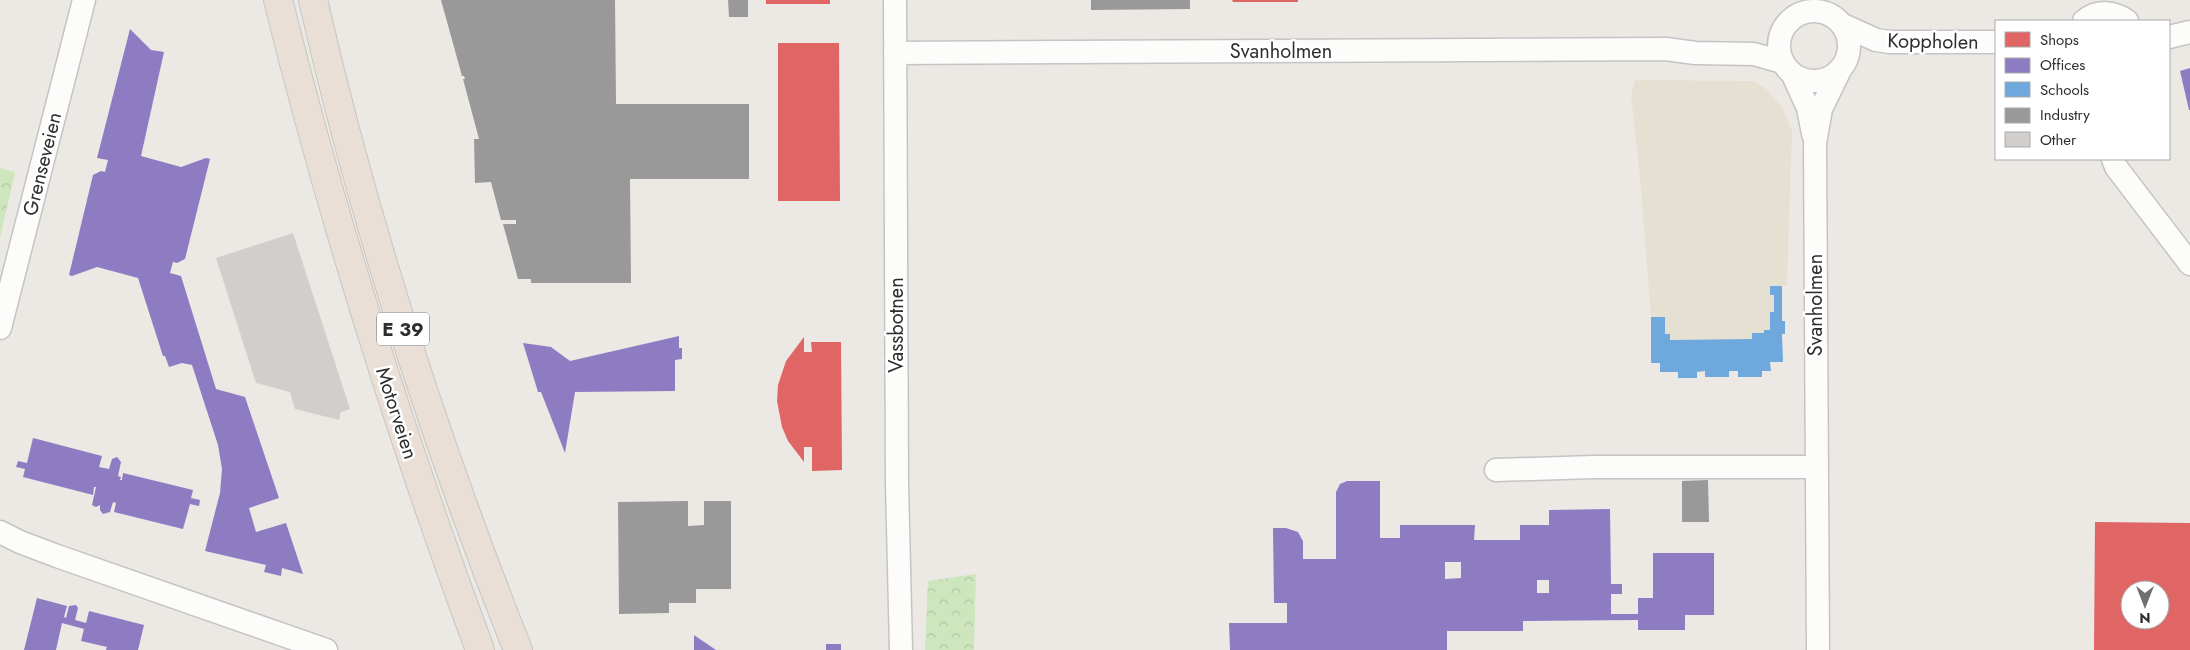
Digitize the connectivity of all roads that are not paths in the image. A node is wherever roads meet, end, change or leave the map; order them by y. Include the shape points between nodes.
1 (84, 0) edge
2 (278, 0) edge
3 (313, 0) edge
4 (895, 0) edge
5 (1834, 14) edge
6 (2087, 14) edge
7 (1791, 15) edge
8 (2124, 15) edge
9 (2190, 19) edge
10 (2170, 24) edge
11 (2190, 32) edge
12 (2170, 38) edge
13 (1995, 42) edge
14 (1666, 49) junction
15 (895, 52) junction
16 (1995, 53) edge
17 (1843, 65) junction
18 (1787, 68) junction
19 (1815, 143) junction
20 (2113, 160) edge
21 (2125, 160) edge
22 (2173, 241) junction
23 (2190, 264) edge
24 (0, 328) edge
25 (1816, 467) junction
26 (1496, 470) dead end
27 (0, 532) edge
28 (326, 650) edge
29 (480, 650) edge
30 (518, 650) edge
31 (901, 650) edge
32 (1818, 650) edge

1 - 24 street, Grenseveien
2 - 29 highway, Motorveien / E 39 via 323,173 391,398
3 - 30 highway, E 39 via 356,174 392,295 464,511
4 - 15 street, Vassbotnen
5 - 7 street via 1808,10
5 - 13 street, Koppholen via 1876,40
5 - 17 street via 1848,36 1849,48
6 - 8 street
7 - 14 street, Svanholmen via 1754,41
7 - 18 street via 1779,37 1778,50
9 - 10 street
11 - 12 street
14 - 15 street, Svanholmen
14 - 18 street, Svanholmen via 1754,54
15 - 31 street, Vassbotnen
16 - 17 street, Koppholen via 1876,53
17 - 18 street via 1828,78 1816,81 1804,80
17 - 19 street, Svanholmen via 1821,109
18 - 19 street, Svanholmen via 1808,108
19 - 25 street, Svanholmen
20 - 22 street
21 - 22 street
22 - 23 street
25 - 26 street
25 - 32 street, Svanholmen
27 - 28 street via 48,553

